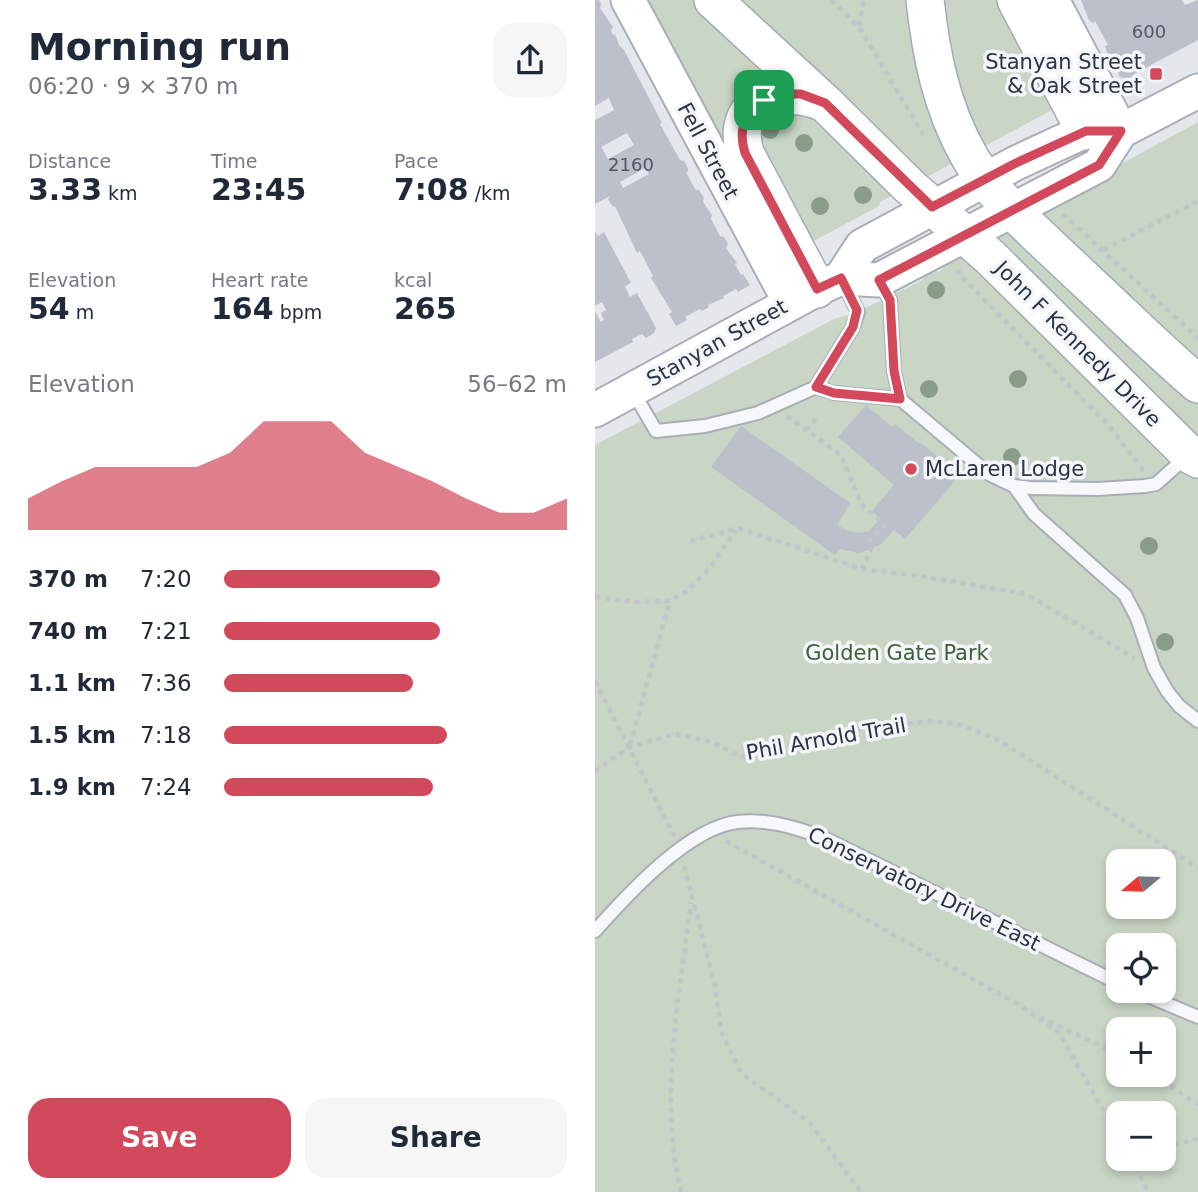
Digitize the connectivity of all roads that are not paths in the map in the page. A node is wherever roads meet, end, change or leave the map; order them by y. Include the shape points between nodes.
1 (628, 0) edge
2 (713, 0) edge
3 (1016, 0) edge
4 (1052, 0) edge
5 (931, 10) edge
6 (1198, 91) edge
7 (825, 103) junction
8 (1103, 131) junction
9 (986, 180) junction
10 (932, 207) junction
11 (1014, 209) junction
12 (965, 252) junction
13 (879, 280) junction
14 (816, 290) junction
15 (1192, 379) edge
16 (816, 387) junction
17 (632, 390) junction
18 (900, 399) junction
19 (595, 410) edge
20 (1193, 457) edge
21 (1014, 486) junction
22 (1198, 721) edge
23 (595, 932) edge
24 (1106, 977) edge
25 (1165, 1003) edge
26 (1198, 1017) edge

1 - 14 main road, Fell Street
2 - 7 main road
3 - 8 main road
4 - 8 main road
5 - 9 main road via 934,61 949,114
6 - 8 main road, Stanyan Street
7 - 10 main road
7 - 14 main road via 801,94 775,96 753,108 742,130 745,153
8 - 9 main road, Stanyan Street via 1016,163
8 - 11 main road, Stanyan Street via 1099,165
9 - 10 main road, Stanyan Street
9 - 11 main road
10 - 12 main road
10 - 14 main road, Stanyan Street via 862,246
11 - 12 main road, Stanyan Street
11 - 15 main road
12 - 13 main road, Stanyan Street
12 - 20 main road, John F Kennedy Drive
13 - 14 main road
13 - 18 lane via 890,300
14 - 16 lane via 857,312 853,327
14 - 17 main road, Stanyan Street
16 - 17 lane via 758,413 705,426 656,431
16 - 18 lane
17 - 19 main road, Stanyan Street
18 - 21 lane via 989,474
20 - 21 lane via 1156,484 1145,486
21 - 22 lane via 1034,514 1125,595 1167,691
23 - 24 lane, Conservatory Drive East via 642,882 708,831 739,822 762,822 805,831
25 - 26 lane

